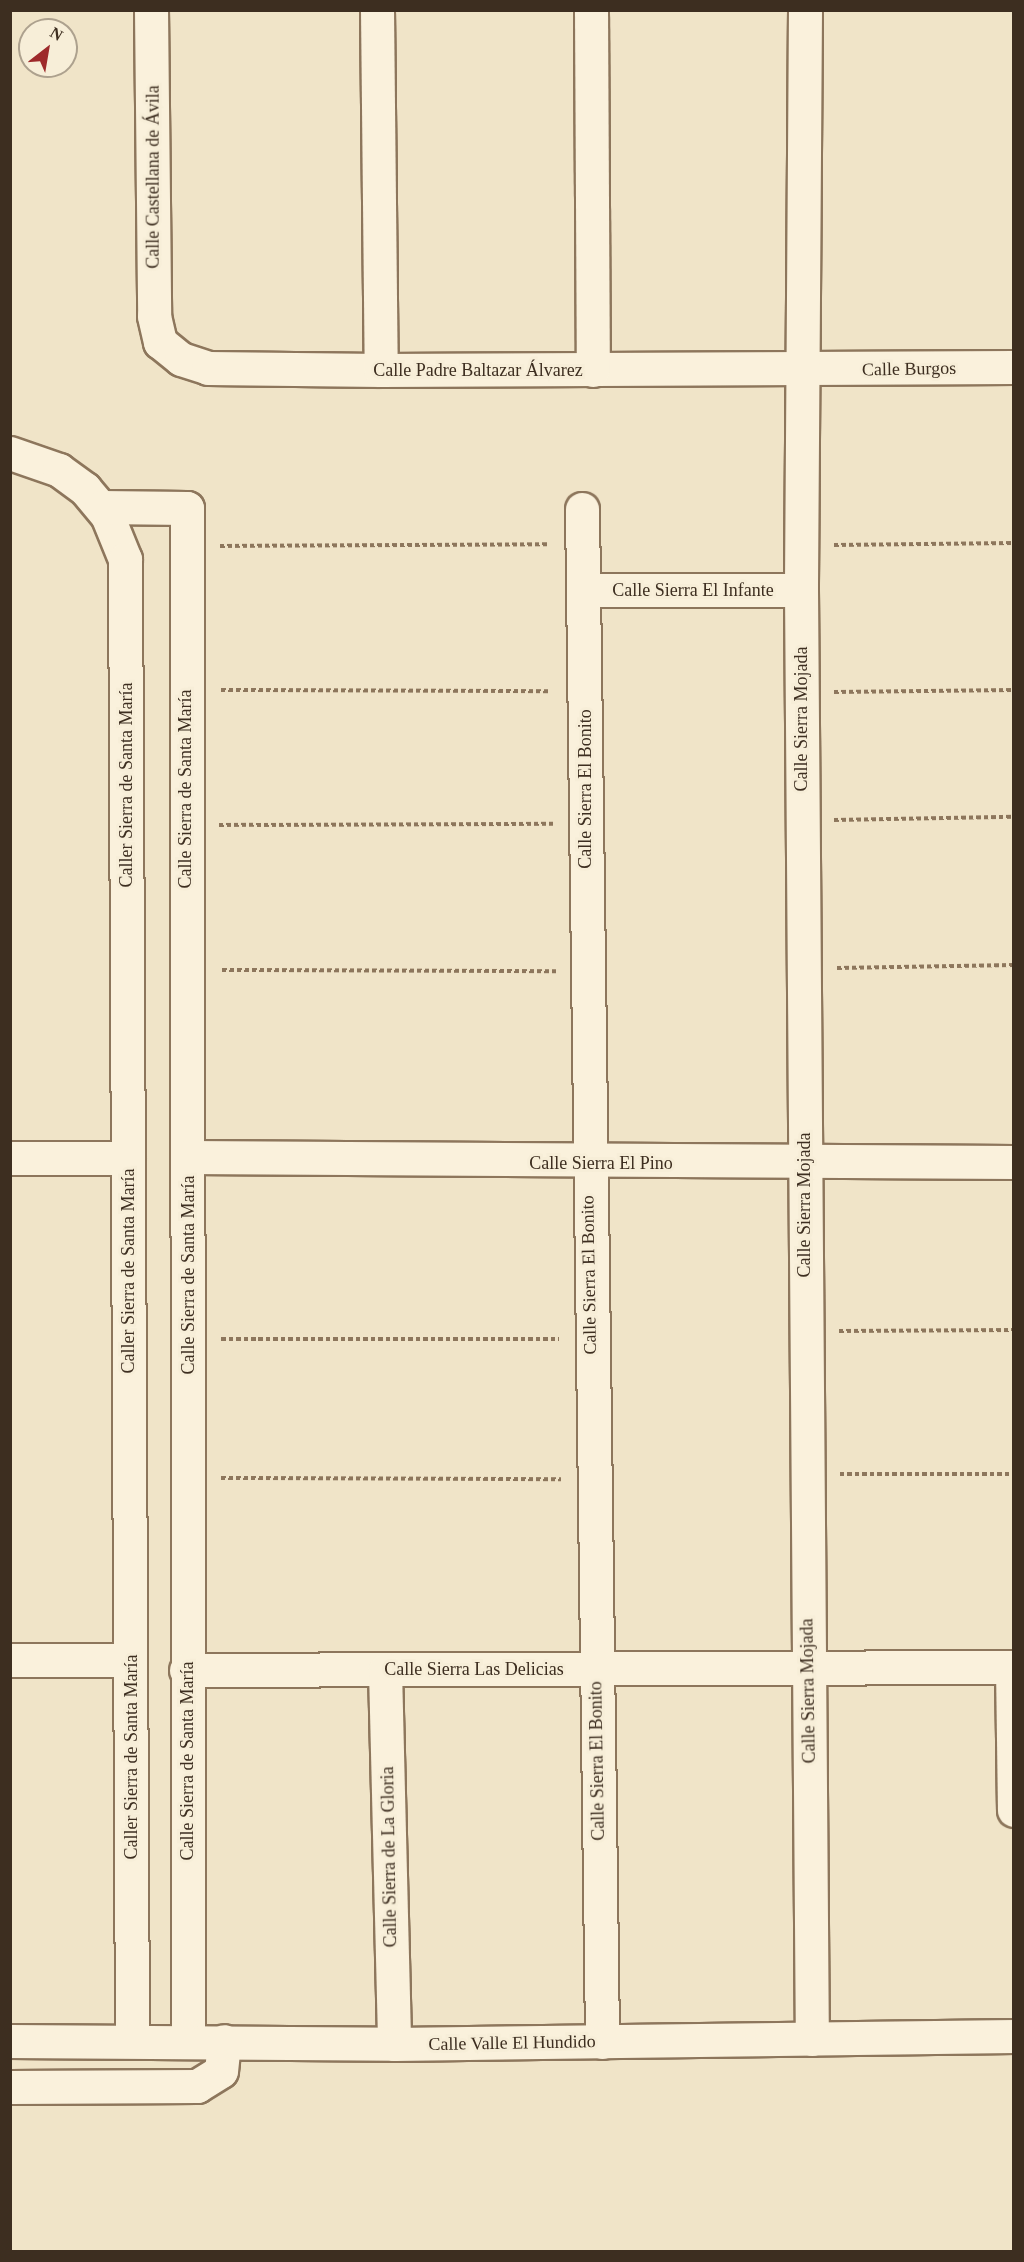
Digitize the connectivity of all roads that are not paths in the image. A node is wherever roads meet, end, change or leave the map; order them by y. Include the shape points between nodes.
1 (151, 10) edge
2 (377, 10) edge
3 (591, 10) edge
4 (805, 10) edge
5 (160, 342) joint
6 (1014, 367) edge
7 (381, 370) junction
8 (593, 370) junction
9 (804, 371) junction
10 (10, 453) edge
11 (101, 507) junction
12 (582, 509) dead end
13 (585, 590) junction
14 (801, 590) junction
15 (10, 1158) edge
16 (128, 1158) junction
17 (188, 1158) junction
18 (1014, 1162) edge
19 (586, 1163) junction
20 (804, 1164) junction
21 (10, 1660) edge
22 (130, 1660) junction
23 (1013, 1667) edge
24 (808, 1668) junction
25 (595, 1669) junction
26 (186, 1670) junction
27 (385, 1670) junction
28 (1014, 1810) edge
29 (1014, 2036) edge
30 (812, 2039) junction
31 (132, 2040) junction
32 (10, 2041) edge
33 (188, 2041) junction
34 (224, 2041) junction
35 (602, 2042) junction
36 (394, 2044) junction
37 (10, 2087) edge

1 - 5 street, Calle Castellana de Ávila via 154,316
2 - 7 street
3 - 8 street
4 - 9 street, Calle Sierra Mojada
5 - 7 street, Calle Padre Baltazar Álvarez via 181,359 208,368
6 - 9 street, Calle Burgos
7 - 8 street, Calle Padre Baltazar Álvarez
8 - 9 street, Calle Padre Baltazar Álvarez
9 - 14 street, Calle Sierra Mojada
10 - 11 street via 60,470
11 - 16 street, Caller Sierra de Santa María via 125,560
11 - 17 street, Calle Sierra de Santa María via 187,508
12 - 13 street, Calle Sierra El Bonito
13 - 14 street, Calle Sierra El Infante
13 - 19 street, Calle Sierra El Bonito
14 - 20 street, Calle Sierra Mojada
15 - 16 street
16 - 22 street, Caller Sierra de Santa María
17 - 19 street, Calle Sierra El Pino
17 - 26 street, Calle Sierra de Santa María
18 - 20 street, Calle Sierra El Pino
19 - 20 street, Calle Sierra El Pino
19 - 25 street, Calle Sierra El Bonito
20 - 24 street, Calle Sierra Mojada
21 - 22 street
22 - 31 street, Caller Sierra de Santa María
23 - 24 street, Calle Sierra Las Delicias
23 - 28 street
24 - 25 street, Calle Sierra Las Delicias
24 - 30 street, Calle Sierra Mojada
25 - 27 street, Calle Sierra Las Delicias
25 - 35 street, Calle Sierra El Bonito
26 - 27 street, Calle Sierra Las Delicias
26 - 33 street, Calle Sierra de Santa María
27 - 36 street, Calle Sierra de La Gloria
29 - 30 street, Calle Valle El Hundido
30 - 35 street, Calle Valle El Hundido
31 - 32 street, Calle Valle El Hundido
31 - 33 street, Calle Valle El Hundido
33 - 34 street, Calle Valle El Hundido
34 - 36 street, Calle Valle El Hundido
34 - 37 street via 221,2071 197,2086
35 - 36 street, Calle Valle El Hundido

